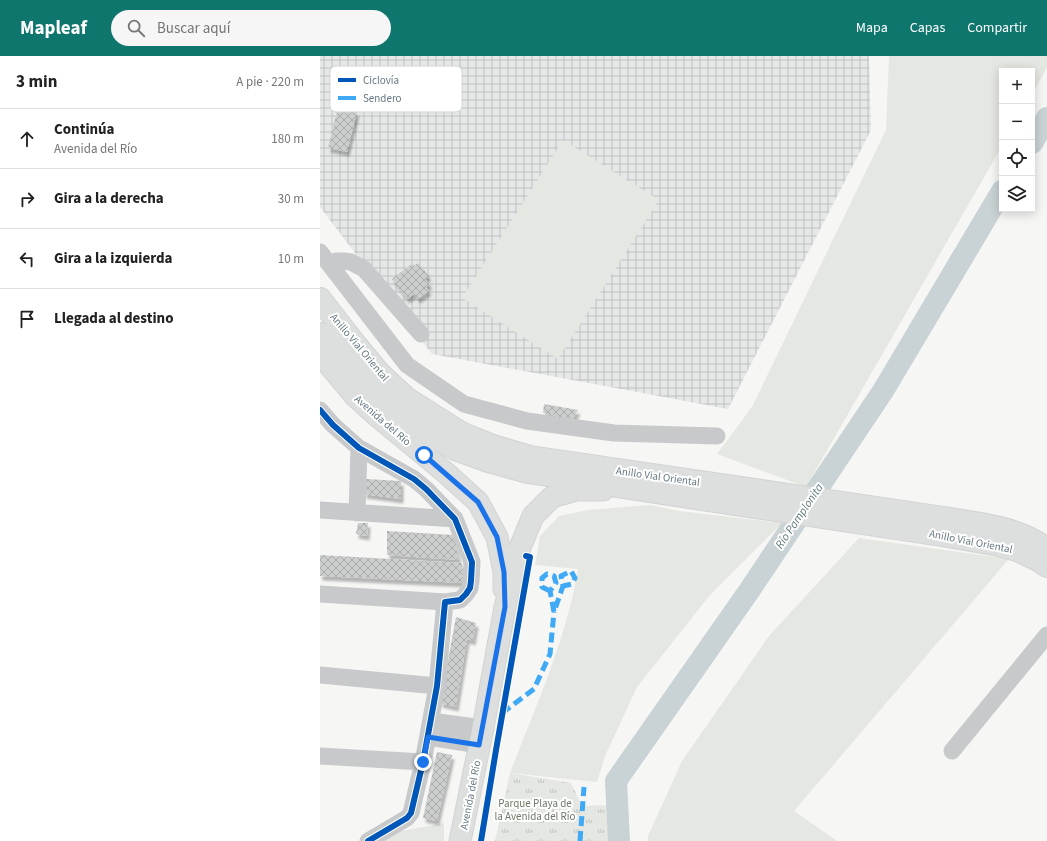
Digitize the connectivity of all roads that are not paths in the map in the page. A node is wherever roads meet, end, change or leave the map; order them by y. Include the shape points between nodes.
1 (320, 252) edge
2 (330, 265) junction
3 (320, 299) edge
4 (320, 334) edge
5 (421, 334) dead end
6 (320, 354) edge
7 (320, 410) edge
8 (326, 425) edge
9 (717, 436) dead end
10 (359, 448) junction
11 (648, 485) junction
12 (320, 510) edge
13 (357, 513) junction
14 (455, 519) junction
15 (1046, 551) edge
16 (320, 594) edge
17 (445, 602) junction
18 (505, 607) junction
19 (1047, 635) edge
20 (320, 675) edge
21 (437, 686) junction
22 (429, 729) junction
23 (481, 737) junction
24 (952, 751) dead end
25 (320, 756) edge
26 (423, 762) junction
27 (368, 841) edge
28 (460, 841) edge

1 - 2 street
2 - 5 street via 336,261 344,261 352,262 364,269
2 - 9 street via 407,365 464,404 527,421 614,433
3 - 11 highway, Anillo Vial Oriental via 379,373 406,398 461,433 493,446
4 - 11 highway, Anillo Vial Oriental via 367,387 401,417 455,449 528,472
6 - 18 main road, Avenida del Río via 356,397 478,502 497,537 504,572
7 - 8 street
8 - 10 street
10 - 13 street
10 - 14 street via 414,479
11 - 15 highway, Anillo Vial Oriental via 943,526 999,528 1023,535
11 - 18 main road, Avenida del Río via 577,490 552,497 533,516 521,545
12 - 13 street
13 - 14 street
14 - 17 street via 472,562 471,581 470,588 460,600
16 - 17 street
17 - 21 street
18 - 23 main road, Avenida del Río
19 - 24 street
20 - 21 street
21 - 22 street
22 - 23 street
22 - 26 street
23 - 28 main road, Avenida del Río
25 - 26 street
26 - 27 street via 411,813 407,818

